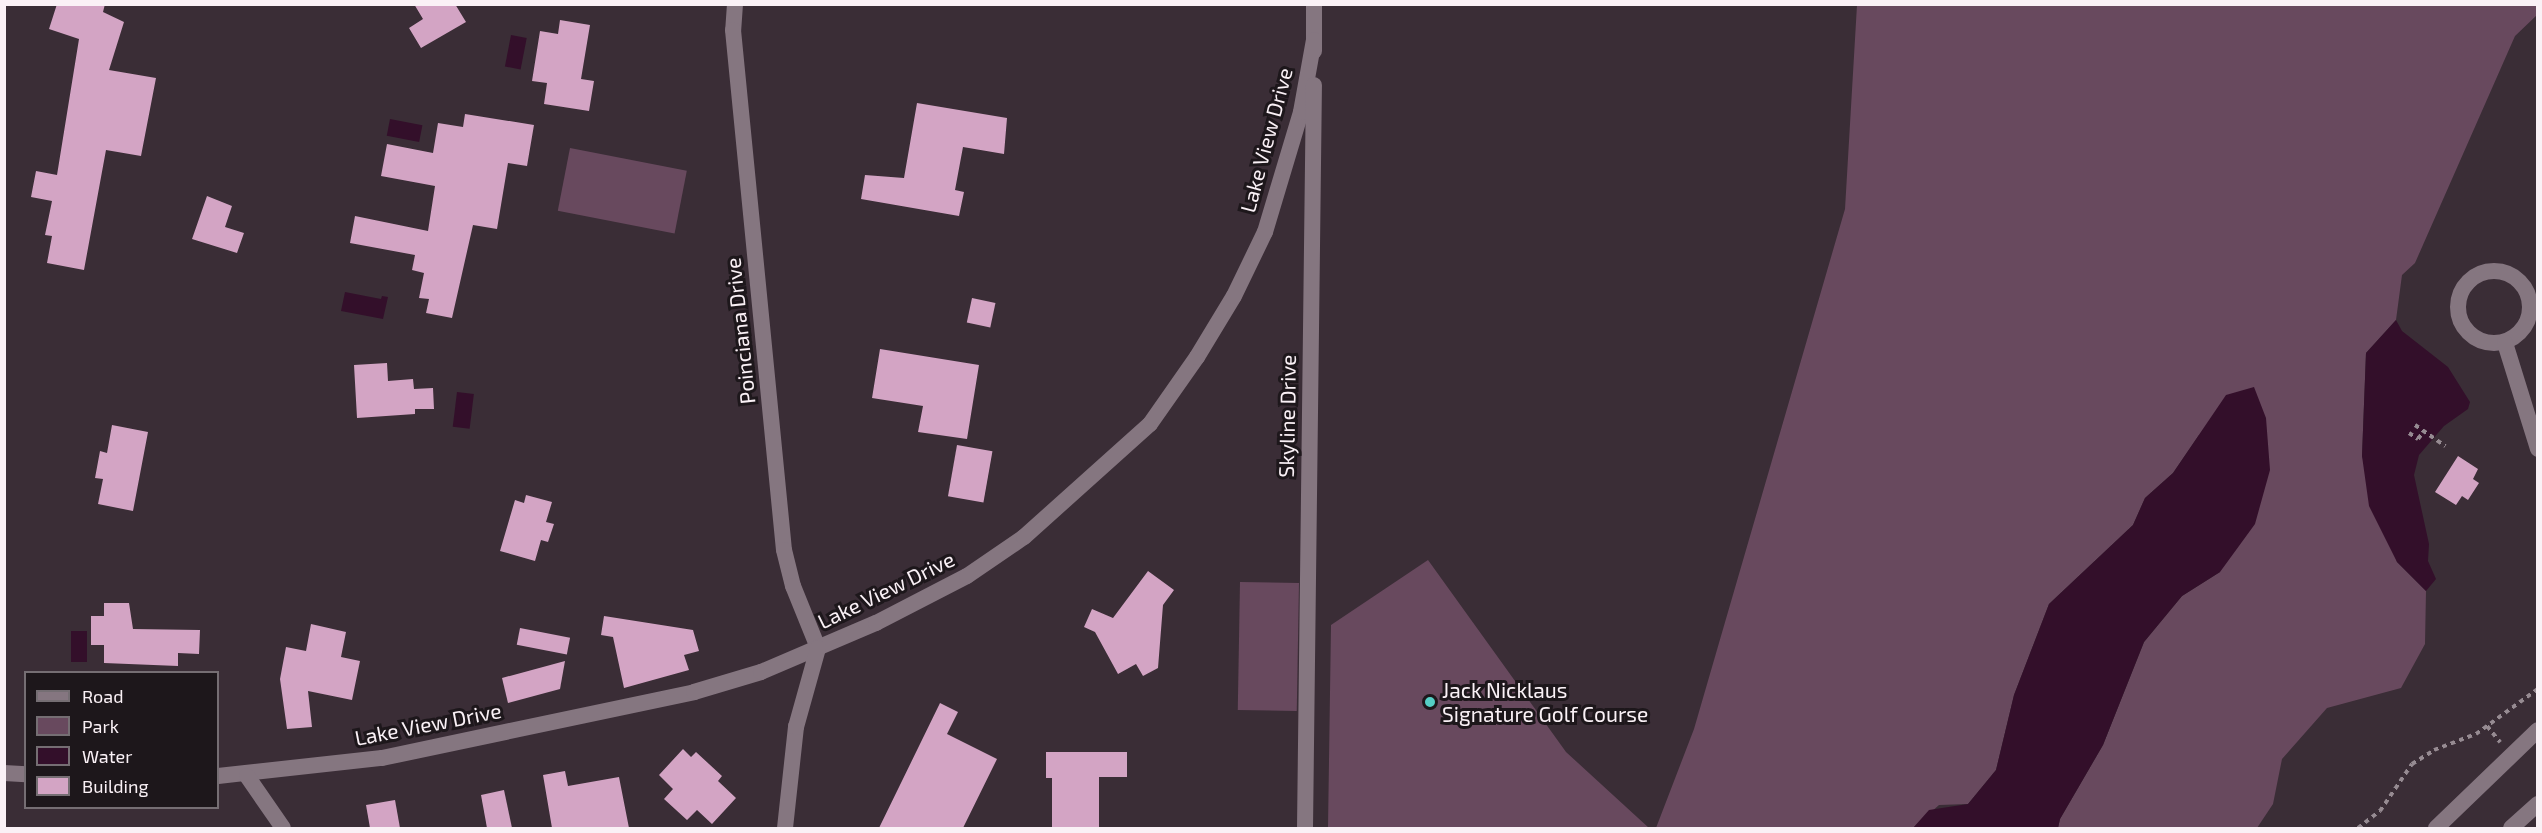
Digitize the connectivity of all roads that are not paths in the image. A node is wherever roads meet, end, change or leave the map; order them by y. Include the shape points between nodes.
1 (735, 4) edge
2 (1314, 4) edge
3 (1314, 40) junction
4 (2533, 289) edge
5 (2505, 343) junction
6 (2538, 449) edge
7 (818, 648) junction
8 (2538, 730) edge
9 (4, 773) edge
10 (24, 774) edge
11 (219, 776) edge
12 (247, 776) junction
13 (2538, 804) edge
14 (283, 828) edge
15 (785, 828) edge
16 (1305, 828) edge
17 (2436, 828) edge
18 (2511, 828) edge

1 - 7 street, Poinciana Drive via 735,50 784,550 793,586
2 - 3 street, Skyline Drive
3 - 7 street, Lake View Drive via 1301,112 1265,232 1222,316 1150,424 1024,537 967,576 918,604
3 - 16 street, Skyline Drive
4 - 5 street via 2528,322
4 - 5 street via 2513,276 2491,271 2470,280 2460,296 2459,315 2468,332 2483,342
5 - 6 street
7 - 12 street, Lake View Drive via 761,672 694,692 382,758
7 - 15 street via 796,727
8 - 17 street
9 - 10 street
11 - 12 street, Lake View Drive
12 - 14 street
13 - 18 street

